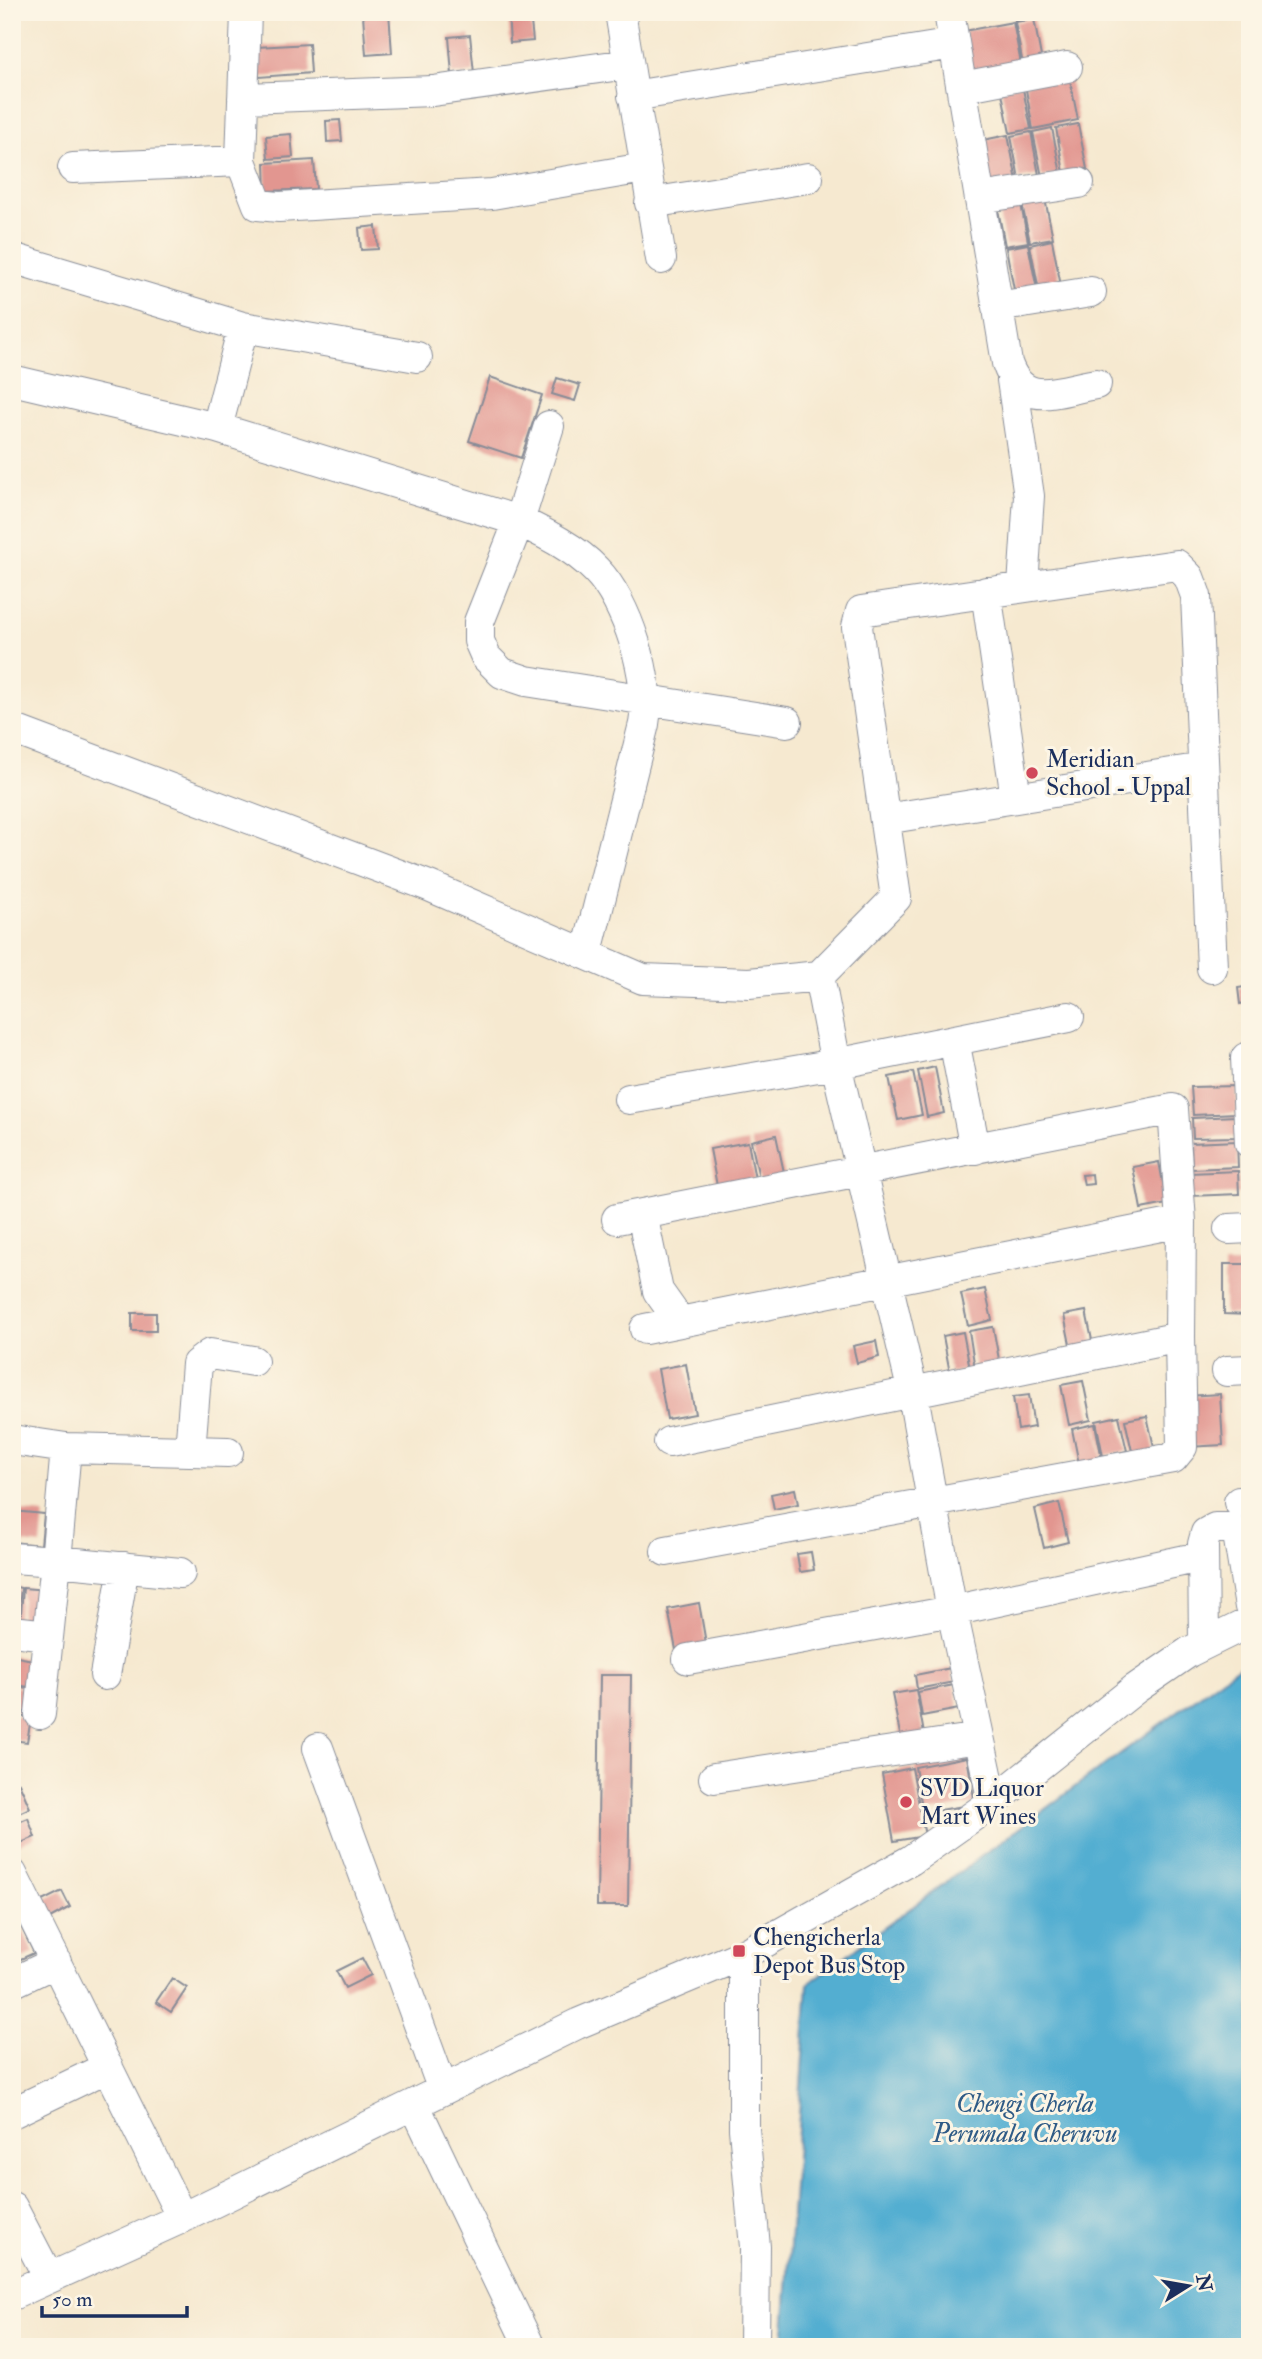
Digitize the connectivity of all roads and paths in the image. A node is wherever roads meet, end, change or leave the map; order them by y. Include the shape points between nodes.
1 (246, 12) edge
2 (620, 12) edge
3 (949, 12) edge
4 (954, 44) junction
5 (628, 64) junction
6 (1067, 67) dead end
7 (962, 87) junction
8 (633, 96) junction
9 (243, 98) junction
10 (242, 161) junction
11 (644, 167) junction
12 (73, 168) dead end
13 (808, 178) dead end
14 (1079, 183) dead end
15 (980, 198) junction
16 (650, 204) junction
17 (12, 258) edge
18 (662, 259) dead end
19 (1091, 292) dead end
20 (997, 307) junction
21 (243, 327) junction
22 (417, 357) dead end
23 (12, 380) edge
24 (1012, 380) junction
25 (1096, 383) dead end
26 (549, 426) dead end
27 (217, 428) junction
28 (519, 521) junction
29 (1023, 586) junction
30 (986, 592) junction
31 (647, 700) junction
32 (787, 722) dead end
33 (12, 729) edge
34 (1203, 768) junction
35 (1016, 798) junction
36 (885, 819) junction
37 (587, 952) junction
38 (1212, 968) dead end
39 (820, 976) junction
40 (1069, 1017) dead end
41 (954, 1040) junction
42 (1246, 1058) dead end
43 (836, 1064) junction
44 (629, 1100) dead end
45 (1250, 1143) edge
46 (975, 1149) junction
47 (861, 1173) junction
48 (1181, 1222) junction
49 (886, 1279) junction
50 (680, 1322) junction
51 (645, 1329) dead end
52 (1180, 1337) junction
53 (253, 1361) dead end
54 (912, 1389) junction
55 (12, 1440) edge
56 (669, 1441) dead end
57 (66, 1448) junction
58 (190, 1451) junction
59 (228, 1452) dead end
60 (932, 1502) junction
61 (666, 1551) dead end
62 (12, 1558) edge
63 (56, 1560) junction
64 (1185, 1560) dead end
65 (124, 1567) junction
66 (180, 1573) dead end
67 (1250, 1606) edge
68 (952, 1611) junction
69 (1250, 1622) edge
70 (12, 1631) edge
71 (48, 1635) junction
72 (1205, 1644) junction
73 (688, 1659) dead end
74 (105, 1675) dead end
75 (40, 1714) dead end
76 (979, 1738) junction
77 (318, 1748) dead end
78 (714, 1777) dead end
79 (993, 1802) junction
80 (12, 1874) edge
81 (744, 1954) junction
82 (56, 1962) junction
83 (12, 1983) edge
84 (108, 2067) junction
85 (443, 2090) junction
86 (414, 2104) junction
87 (12, 2113) edge
88 (12, 2207) edge
89 (182, 2218) junction
90 (49, 2278) junction
91 (12, 2295) edge
92 (530, 2347) edge
93 (754, 2347) edge

1 - 9 street
2 - 5 street
3 - 4 street
4 - 7 street
4 - 8 street
5 - 8 street
5 - 9 street via 433,90
6 - 7 street
7 - 15 street
8 - 11 street
9 - 10 street
10 - 11 street via 258,205 279,207 492,194
10 - 12 street
11 - 16 street
13 - 16 street
14 - 15 street
15 - 20 street
16 - 18 street
17 - 21 street
19 - 20 street
20 - 24 street
21 - 22 street
21 - 27 street
23 - 27 street
24 - 25 street via 1023,391 1039,394
24 - 29 street via 1029,496
26 - 28 street
27 - 28 street
28 - 31 street via 556,540 598,572 620,609 642,667
28 - 31 street via 479,622 479,641 486,657 502,673 526,681
29 - 30 street
29 - 34 street via 1168,564 1183,570 1196,596
30 - 35 street
30 - 36 street via 861,611 858,619
31 - 32 street
31 - 37 street via 640,746
33 - 37 street via 429,886
34 - 35 street
34 - 38 street
35 - 36 street
36 - 39 street via 897,898
37 - 39 street via 643,979 749,983
39 - 43 street
40 - 41 street
41 - 43 street
41 - 46 street
42 - 45 street
43 - 44 street
43 - 47 street
46 - 47 street
46 - 48 street via 1172,1109
47 - 49 street
47 - 50 street via 629,1216 658,1291
48 - 49 street
48 - 52 street
49 - 50 street
49 - 54 street
50 - 51 street
52 - 54 street
52 - 60 street via 1182,1447 1173,1458
53 - 58 street via 210,1354 197,1364
54 - 56 street
54 - 60 street
55 - 57 street
57 - 58 street
57 - 63 street
58 - 59 street
60 - 61 street
60 - 68 street
62 - 63 street
63 - 65 street
63 - 71 street
64 - 68 street
65 - 66 street
65 - 74 street
67 - 72 street via 1237,1534 1231,1528 1215,1528 1206,1533 1203,1544
68 - 73 street
68 - 76 street
69 - 72 street
70 - 71 street
71 - 75 street
72 - 79 street via 1135,1689
76 - 78 street
76 - 79 street
77 - 85 street
79 - 81 street via 911,1860
80 - 82 street
81 - 85 street via 577,2024
81 - 93 street via 744,2129 755,2247
82 - 83 street
82 - 84 street
84 - 87 street
84 - 89 street
85 - 86 street
86 - 89 street
86 - 92 street
88 - 90 street
89 - 90 street
90 - 91 street

